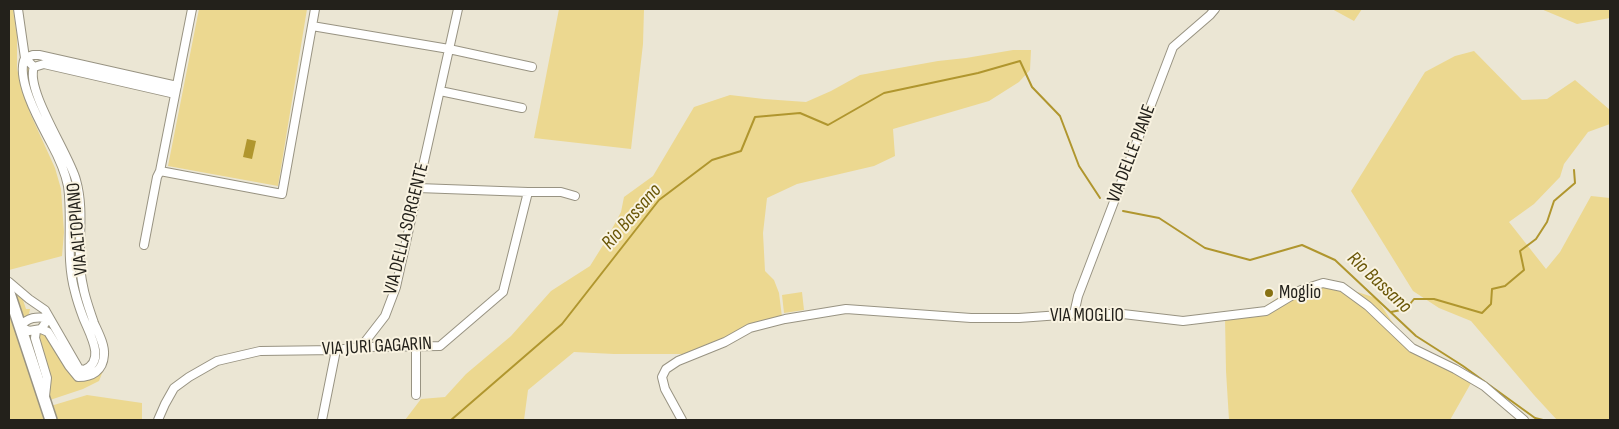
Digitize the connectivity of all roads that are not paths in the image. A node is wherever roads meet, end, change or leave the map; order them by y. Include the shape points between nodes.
1 (18, 9) edge
2 (192, 9) edge
3 (315, 9) edge
4 (458, 9) edge
5 (1215, 9) edge
6 (312, 26) junction
7 (449, 49) junction
8 (25, 58) junction
9 (34, 67) junction
10 (532, 68) dead end
11 (177, 86) junction
12 (440, 91) junction
13 (175, 94) junction
14 (522, 108) dead end
15 (160, 170) junction
16 (418, 188) junction
17 (528, 192) junction
18 (575, 196) dead end
19 (144, 245) dead end
20 (9, 282) edge
21 (9, 293) edge
22 (33, 302) junction
23 (1074, 314) junction
24 (32, 318) junction
25 (50, 318) junction
26 (20, 327) junction
27 (38, 330) junction
28 (361, 347) junction
29 (416, 347) junction
30 (336, 350) junction
31 (416, 395) dead end
32 (45, 400) junction
33 (51, 420) edge
34 (158, 420) edge
35 (322, 420) edge
36 (682, 420) edge
37 (1524, 420) edge

1 - 8 street, VIA ALTOPIANO
2 - 11 street
3 - 6 street
4 - 7 street
5 - 23 street, VIA DELLE PIANE via 1173,47
6 - 7 street
6 - 15 street via 282,194
7 - 10 street
7 - 12 street
8 - 9 street
8 - 11 street via 39,55
8 - 25 street, VIA ALTOPIANO via 22,70 27,90 67,184 69,255 74,290 95,352 94,362 88,368 79,369
9 - 13 street via 44,64
9 - 27 street, VIA ALTOPIANO via 33,81 69,161 78,190 79,267 104,349 97,371 88,377 78,377 48,332
11 - 13 street
12 - 14 street
12 - 16 street, VIA DELLA SORGENTE
13 - 15 street
15 - 19 street
16 - 17 street
16 - 28 street, VIA DELLA SORGENTE via 396,288 385,316
17 - 18 street via 561,192
17 - 29 street, VIA JURI GAGARIN via 503,292 440,346
20 - 22 street, VIA ALTOPIANO
21 - 26 main road
22 - 24 street
22 - 25 street, VIA ALTOPIANO
23 - 36 street, VIA MOGLIO via 971,318 846,309 750,328 666,369 662,377 665,389
23 - 37 street, VIA MOGLIO via 1123,314 1183,320 1266,311 1301,290 1323,283 1342,287 1368,306 1412,348 1484,386
24 - 25 street
24 - 26 street
25 - 27 street
26 - 27 street
26 - 32 main road
27 - 32 street via 35,338 46,378
28 - 29 street, VIA JURI GAGARIN
28 - 30 street, VIA JURI GAGARIN
29 - 31 street
30 - 34 street, VIA JURI GAGARIN via 260,351 216,361 174,388
30 - 35 street
32 - 33 main road

